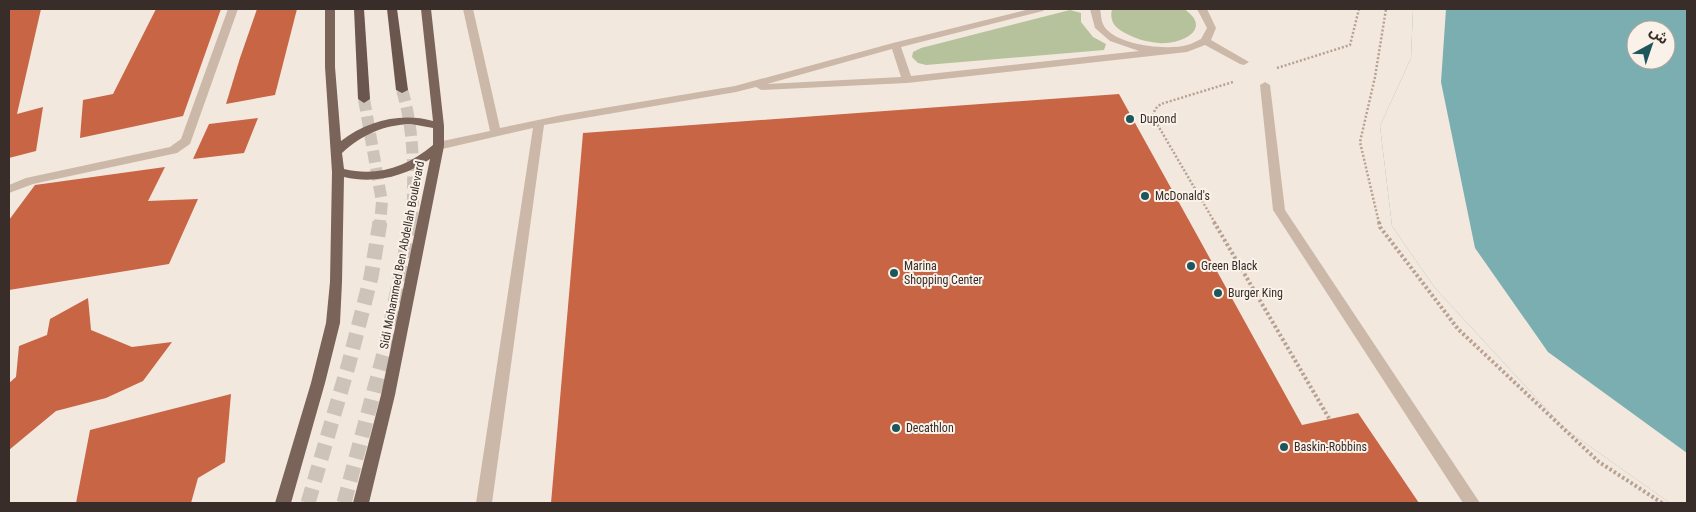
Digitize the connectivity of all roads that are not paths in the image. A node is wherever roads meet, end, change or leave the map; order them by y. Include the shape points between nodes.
1 (233, 9) edge
2 (330, 9) edge
3 (359, 9) edge
4 (392, 9) edge
5 (426, 9) edge
6 (468, 9) edge
7 (1040, 9) edge
8 (1095, 9) edge
9 (1202, 9) edge
10 (1205, 41) junction
11 (896, 45) junction
12 (1162, 52) junction
13 (1244, 62) dead end
14 (907, 80) junction
15 (1265, 85) dead end
16 (736, 88) junction
17 (402, 90) tunnel mouth
18 (364, 100) tunnel mouth
19 (539, 123) junction
20 (439, 126) junction
21 (496, 133) junction
22 (438, 146) junction
23 (336, 152) junction
24 (338, 172) junction
25 (9, 189) edge
26 (283, 503) edge
27 (361, 503) edge
28 (484, 503) edge
29 (1472, 503) edge

1 - 25 street via 186,141 180,147 30,181
2 - 23 main road
3 - 18 highway
4 - 17 highway
5 - 20 main road, Sidi Mohammed Ben Abdellah Boulevard
6 - 21 street
7 - 11 street
8 - 12 street via 1096,20 1110,36 1137,48
9 - 10 street via 1212,26
10 - 12 street via 1184,50
10 - 13 street
11 - 14 street
11 - 16 street
12 - 14 street
14 - 16 street
15 - 29 street via 1279,210
16 - 19 street
19 - 21 street
19 - 28 street
20 - 22 main road, Sidi Mohammed Ben Abdellah Boulevard
20 - 23 main road via 424,121 386,123 366,130
21 - 22 street
22 - 24 main road via 427,157 392,174 362,177
22 - 27 main road, Sidi Mohammed Ben Abdellah Boulevard via 388,395
23 - 24 main road
24 - 26 main road via 333,323

